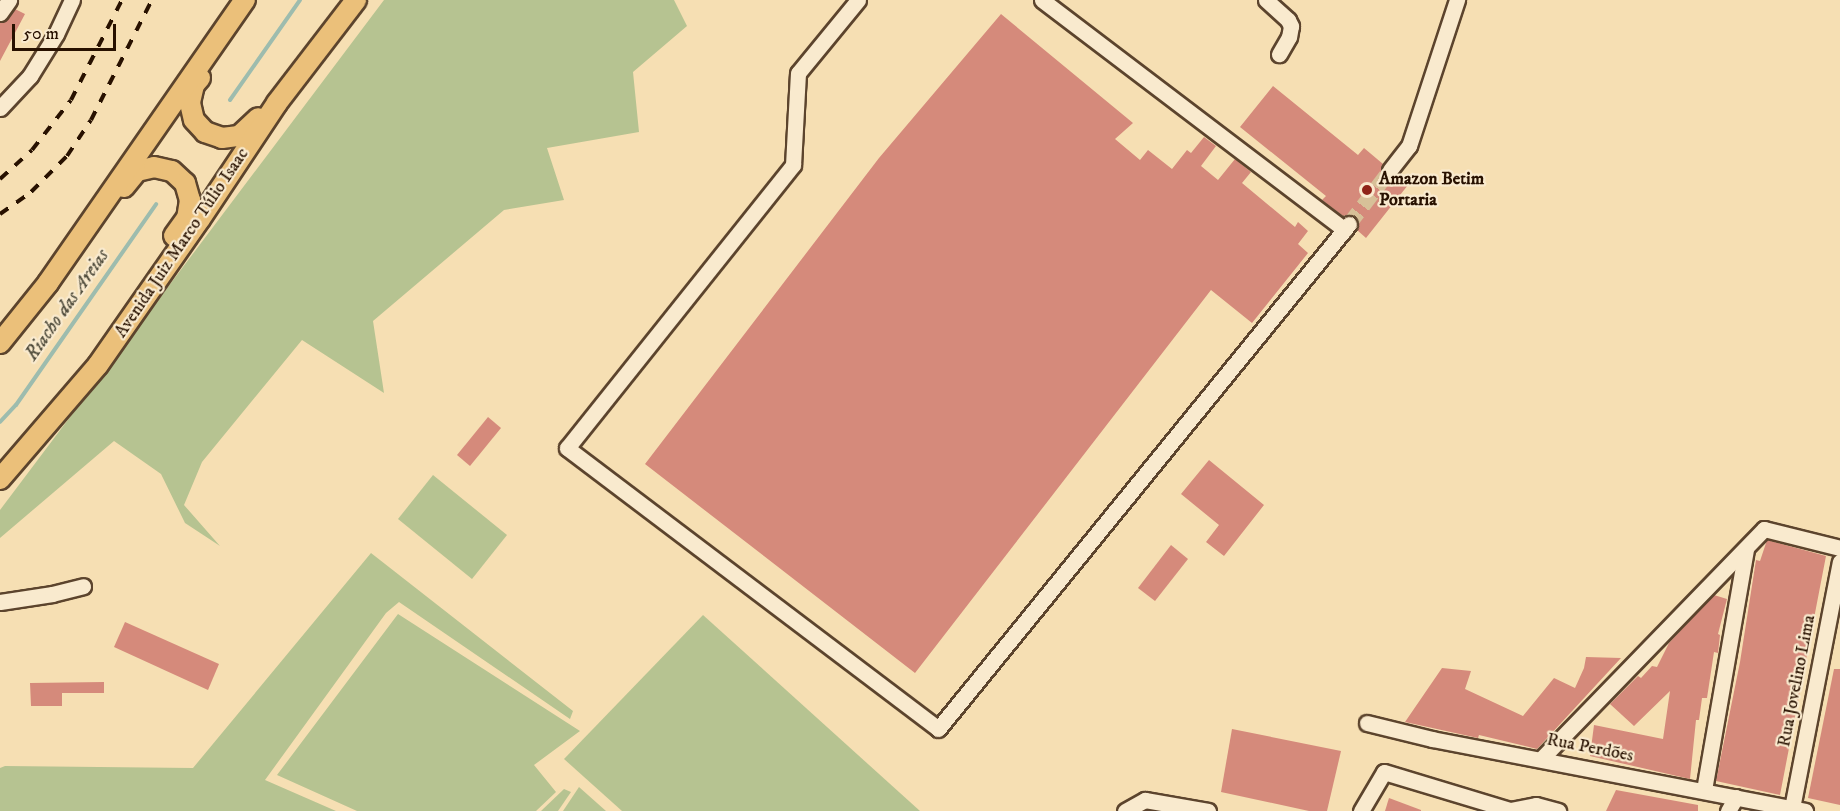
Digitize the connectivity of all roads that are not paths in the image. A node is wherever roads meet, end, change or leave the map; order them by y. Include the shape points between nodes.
1 (9, 0) edge
2 (72, 0) edge
3 (245, 0) edge
4 (249, 0) edge
5 (858, 0) edge
6 (1042, 0) edge
7 (1266, 0) edge
8 (1457, 0) edge
9 (353, 4) edge
10 (0, 13) edge
11 (1279, 54) dead end
12 (0, 108) edge
13 (1390, 170) tunnel mouth
14 (52, 277) junction
15 (0, 343) edge
16 (98, 365) junction
17 (0, 479) edge
18 (1840, 548) edge
19 (1746, 549) junction
20 (1840, 562) edge
21 (83, 586) dead end
22 (0, 603) edge
23 (1367, 723) dead end
24 (1542, 758) junction
25 (1704, 790) junction
26 (1736, 796) junction
27 (1798, 810) edge
28 (1125, 811) edge
29 (1208, 811) edge
30 (1361, 811) edge
31 (1557, 811) edge
32 (1728, 811) edge

1 - 10 street
2 - 12 street via 30,76
3 - 14 main road
4 - 9 main road via 234,30 194,86 190,102 194,120 205,132 222,138 239,136 253,125 313,39
5 - 6 street via 798,74 793,165 567,448 938,729 1347,227
7 - 11 street via 1291,26
8 - 13 street via 1409,146
9 - 16 main road, Avenida Juiz Marco Túlio Isaac via 277,103
14 - 15 main road
14 - 16 main road via 81,247 137,171 154,166 172,171 185,183 190,200 187,218 134,293
16 - 17 main road, Avenida Juiz Marco Túlio Isaac
18 - 19 street via 1764,529
19 - 24 street
19 - 25 street
20 - 27 street, Rua Jovelino Lima
21 - 22 street
23 - 24 street, Rua Perdões
24 - 25 street, Rua Perdões
25 - 26 street, Rua Perdões
26 - 27 street, Rua Perdões
26 - 32 street
28 - 29 street via 1145,800
30 - 31 street via 1384,772 1510,810 1536,805

